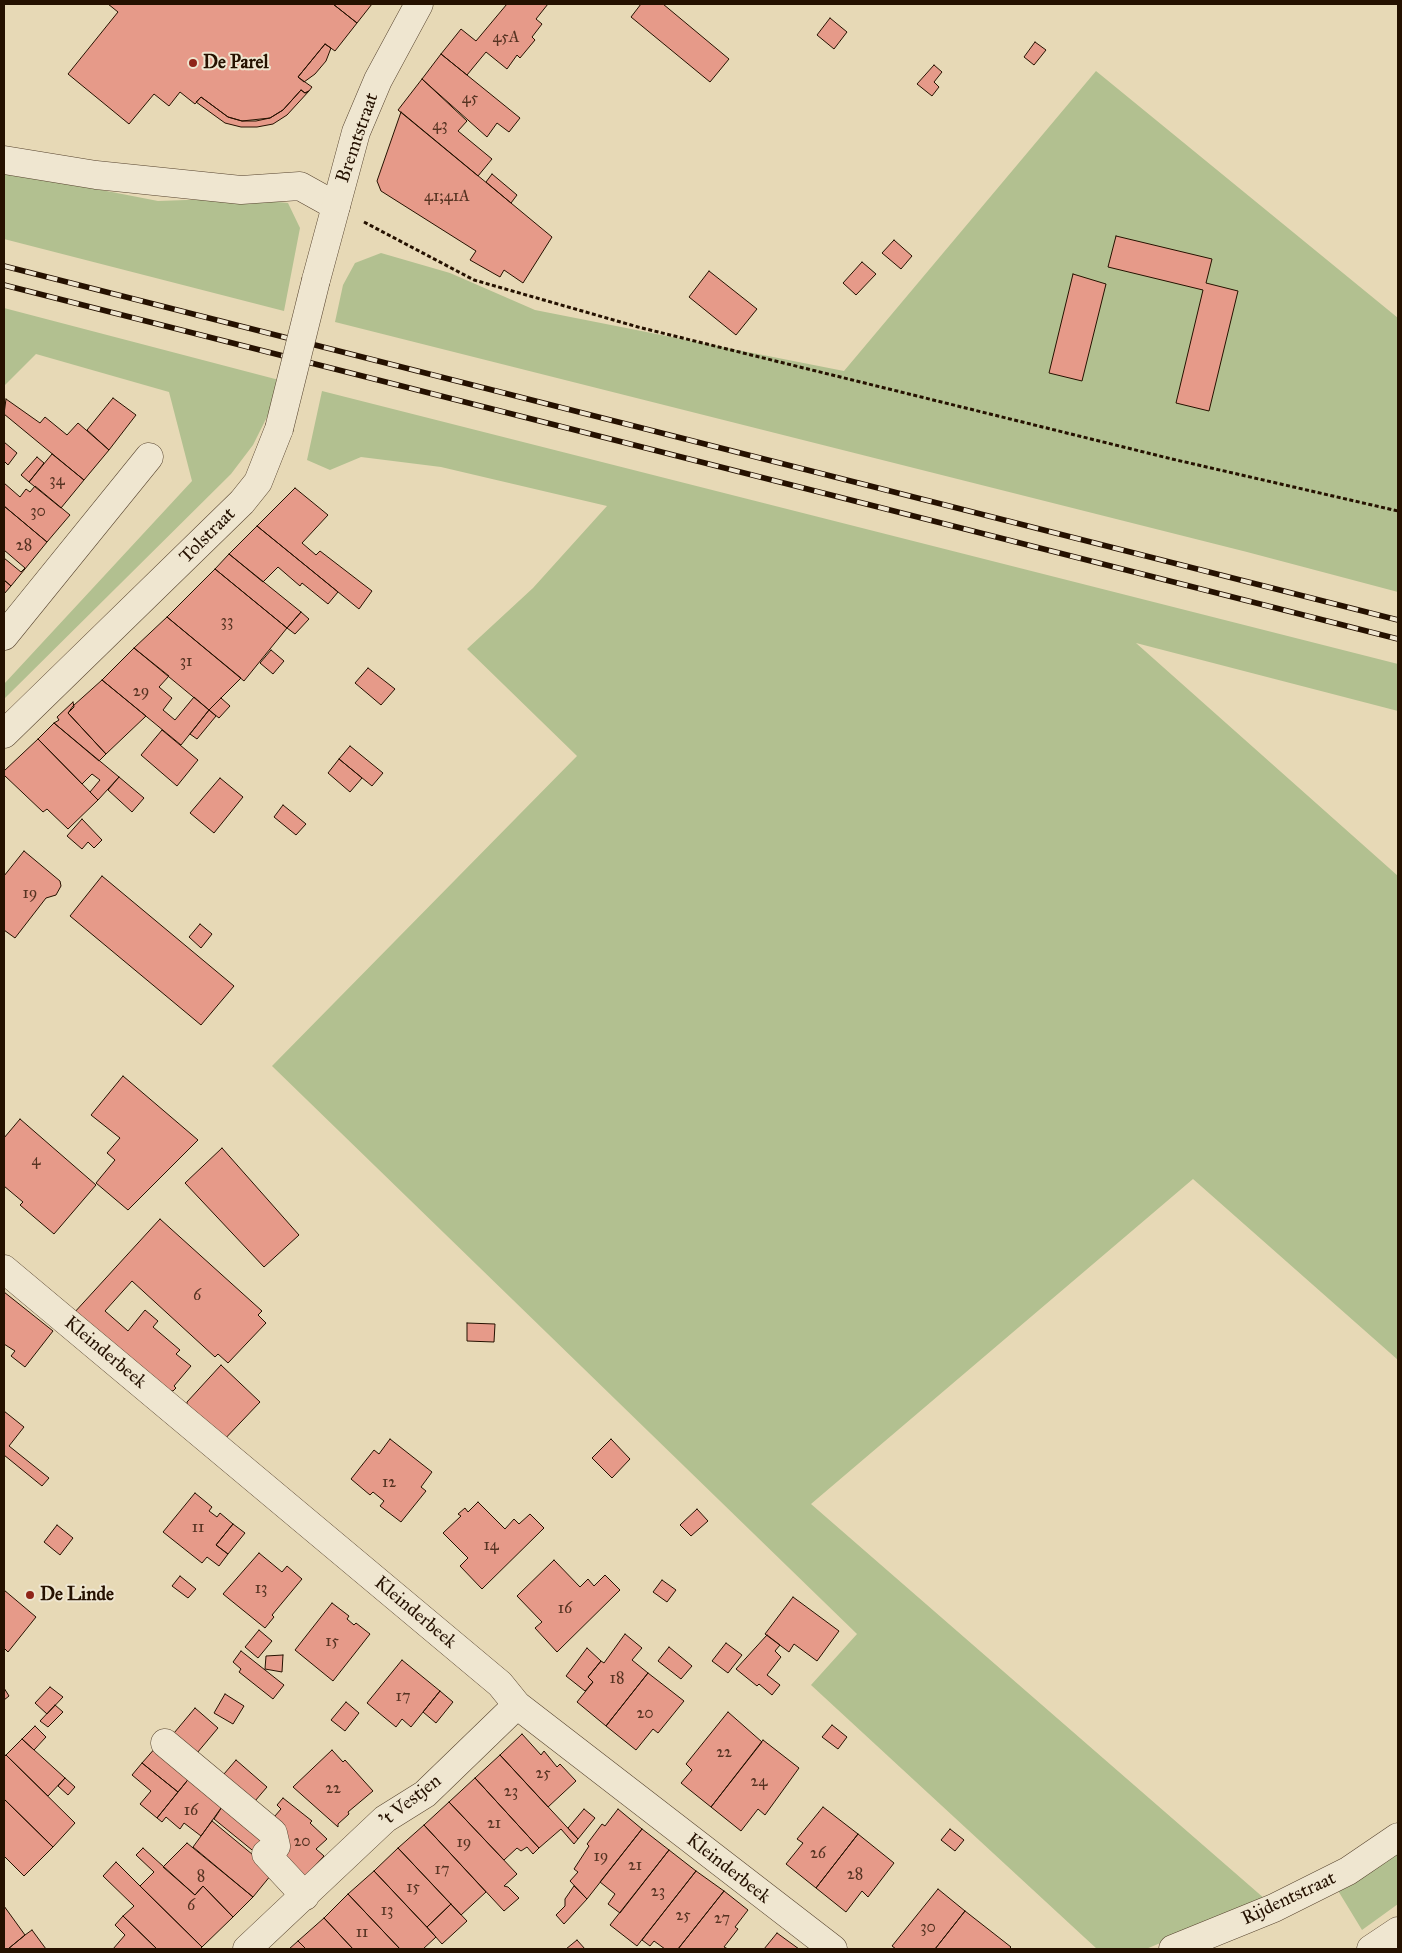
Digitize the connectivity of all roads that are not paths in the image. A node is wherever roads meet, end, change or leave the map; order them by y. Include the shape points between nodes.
1 (418, 4) edge
2 (4, 160) edge
3 (336, 206) junction
4 (316, 280) joint
5 (149, 457) dead end
6 (4, 636) edge
7 (4, 734) edge
8 (4, 1268) edge
9 (517, 1705) junction
10 (165, 1743) dead end
11 (1398, 1837) edge
12 (305, 1896) junction
13 (1398, 1931) edge
14 (247, 1949) edge
15 (834, 1949) edge
16 (1173, 1949) edge
17 (1371, 1949) edge

1 - 3 street, Bremtstraat via 378,80 356,132
2 - 3 street via 96,175 241,190 300,186
3 - 4 street, Bremtstraat
4 - 7 street, Tolstraat, bridge via 279,429 258,482 242,502
5 - 6 street
8 - 9 street, Kleinderbeek via 500,1684
9 - 12 street, 't Vestjen via 425,1794 385,1819
9 - 15 street, Kleinderbeek
10 - 12 street via 273,1833 276,1846 266,1854
11 - 16 street, Rijdentstraat via 1348,1871 1256,1916
12 - 14 street, 't Vestjen
13 - 17 street

